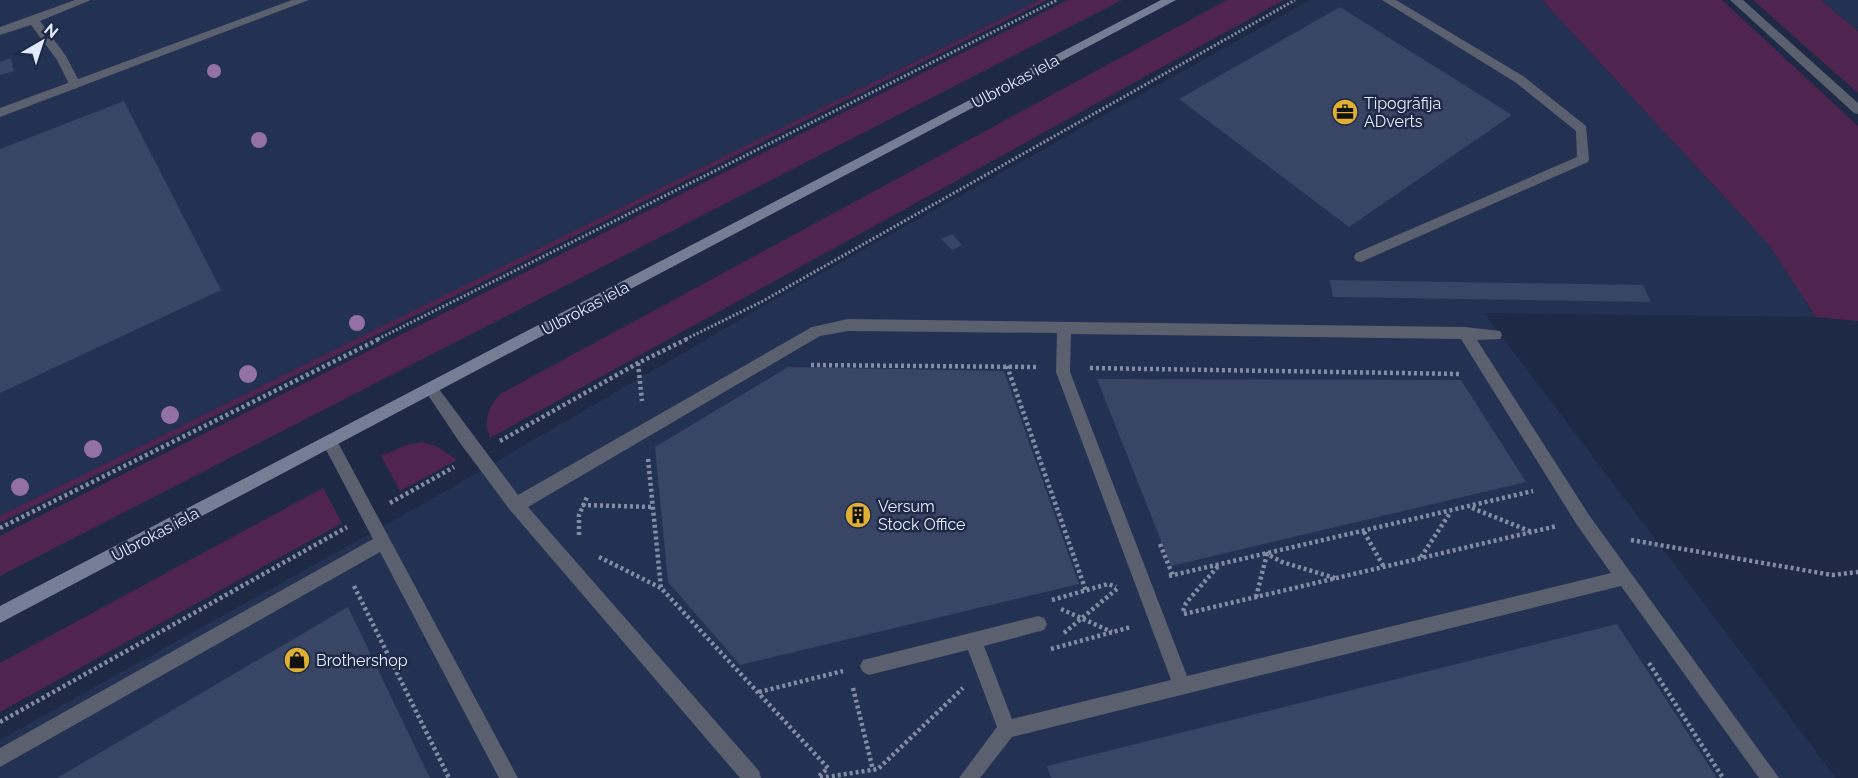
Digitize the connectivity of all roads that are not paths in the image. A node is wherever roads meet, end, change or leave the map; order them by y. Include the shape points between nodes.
1 (85, 0) edge
2 (303, 0) edge
3 (1170, 0) edge
4 (1388, 0) edge
5 (1736, 0) edge
6 (33, 20) junction
7 (0, 31) edge
8 (75, 85) junction
9 (1858, 110) edge
10 (0, 113) edge
11 (1361, 257) dead end
12 (1064, 327) junction
13 (1465, 333) junction
14 (1495, 335) dead end
15 (431, 389) junction
16 (330, 442) junction
17 (516, 505) junction
18 (383, 542) junction
19 (1625, 577) junction
20 (0, 615) edge
21 (1038, 624) dead end
22 (973, 640) junction
23 (869, 666) road end
24 (1181, 684) junction
25 (1007, 729) junction
26 (0, 758) edge
27 (976, 774) edge
28 (509, 778) edge
29 (752, 778) edge
30 (1770, 778) edge

1 - 6 street
2 - 8 street
3 - 15 main road, Ulbrokas iela
4 - 11 street via 1519,79 1582,129 1583,159
5 - 9 street
6 - 7 street
6 - 8 street via 62,59
8 - 10 street
12 - 13 street
12 - 17 street via 848,325 817,331
12 - 24 street via 1062,368
13 - 14 street
13 - 19 street
15 - 16 main road, Ulbrokas iela
15 - 17 street
16 - 18 street
16 - 20 main road, Ulbrokas iela
17 - 29 street
18 - 26 street
18 - 28 street
19 - 24 street
19 - 30 street
21 - 22 street
22 - 23 street
22 - 25 street
24 - 25 street
25 - 27 street

